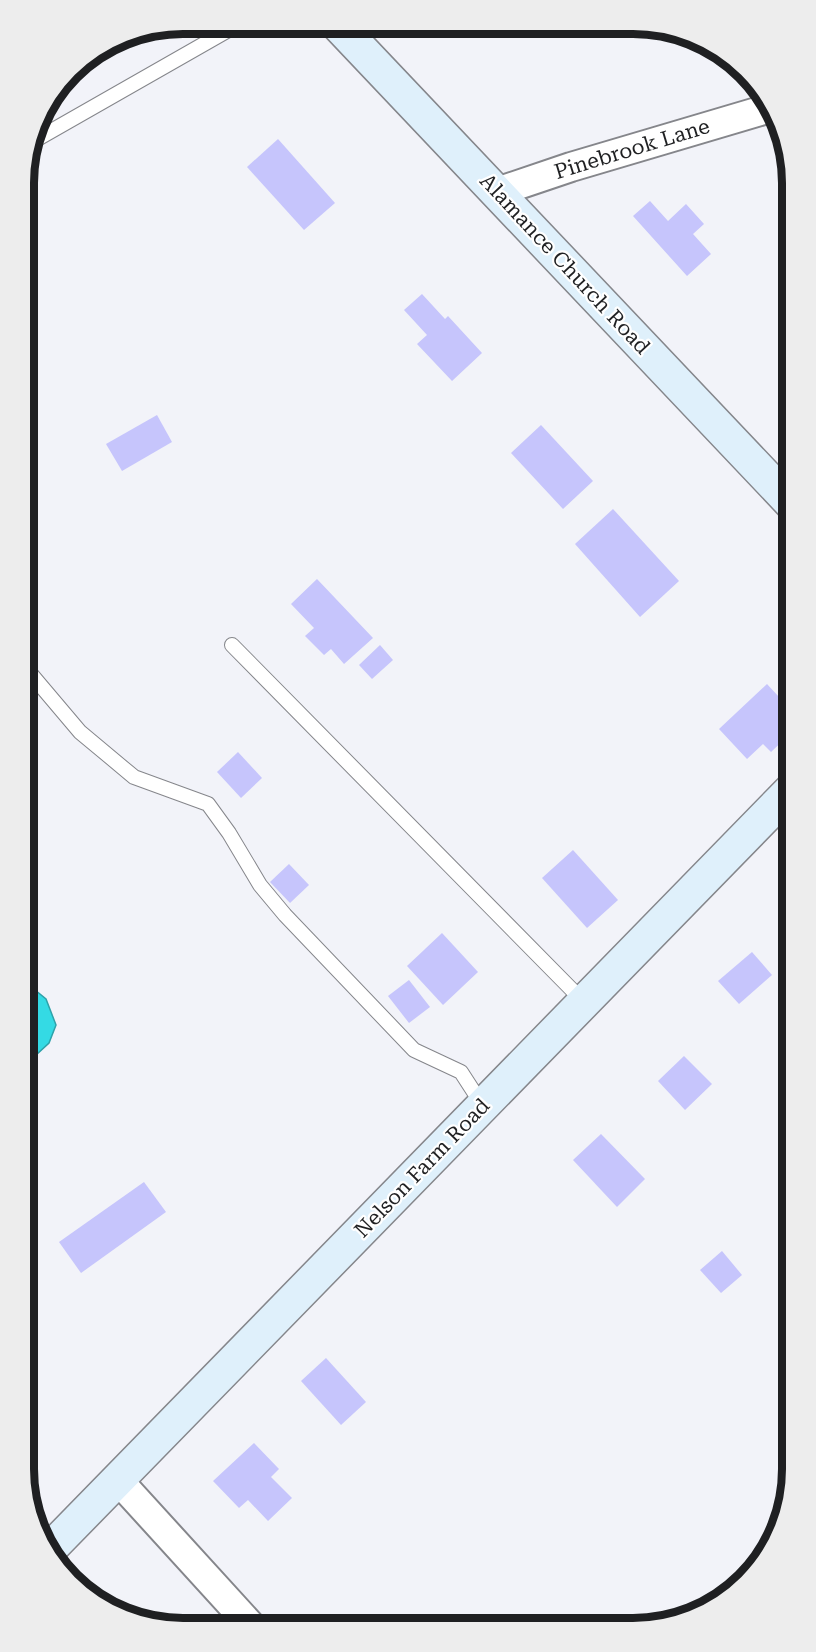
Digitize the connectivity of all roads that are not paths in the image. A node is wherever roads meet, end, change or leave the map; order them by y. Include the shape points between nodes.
1 (221, 35) edge
2 (347, 35) edge
3 (762, 111) edge
4 (43, 136) edge
5 (497, 192) junction
6 (782, 493) edge
7 (232, 645) dead end
8 (35, 678) edge
9 (782, 800) edge
10 (584, 1002) junction
11 (483, 1106) junction
12 (118, 1480) junction
13 (56, 1543) edge
14 (244, 1618) edge

1 - 4 lane
2 - 5 street, Alamance Church Road
3 - 5 street, Pinebrook Lane
5 - 6 street, Alamance Church Road
7 - 10 lane
8 - 11 lane via 80,732 134,777 208,804 260,885 285,915 414,1050 461,1072
9 - 10 street, Nelson Farm Road
10 - 11 street, Nelson Farm Road
11 - 12 street, Nelson Farm Road
12 - 13 street, Nelson Farm Road
12 - 14 street

